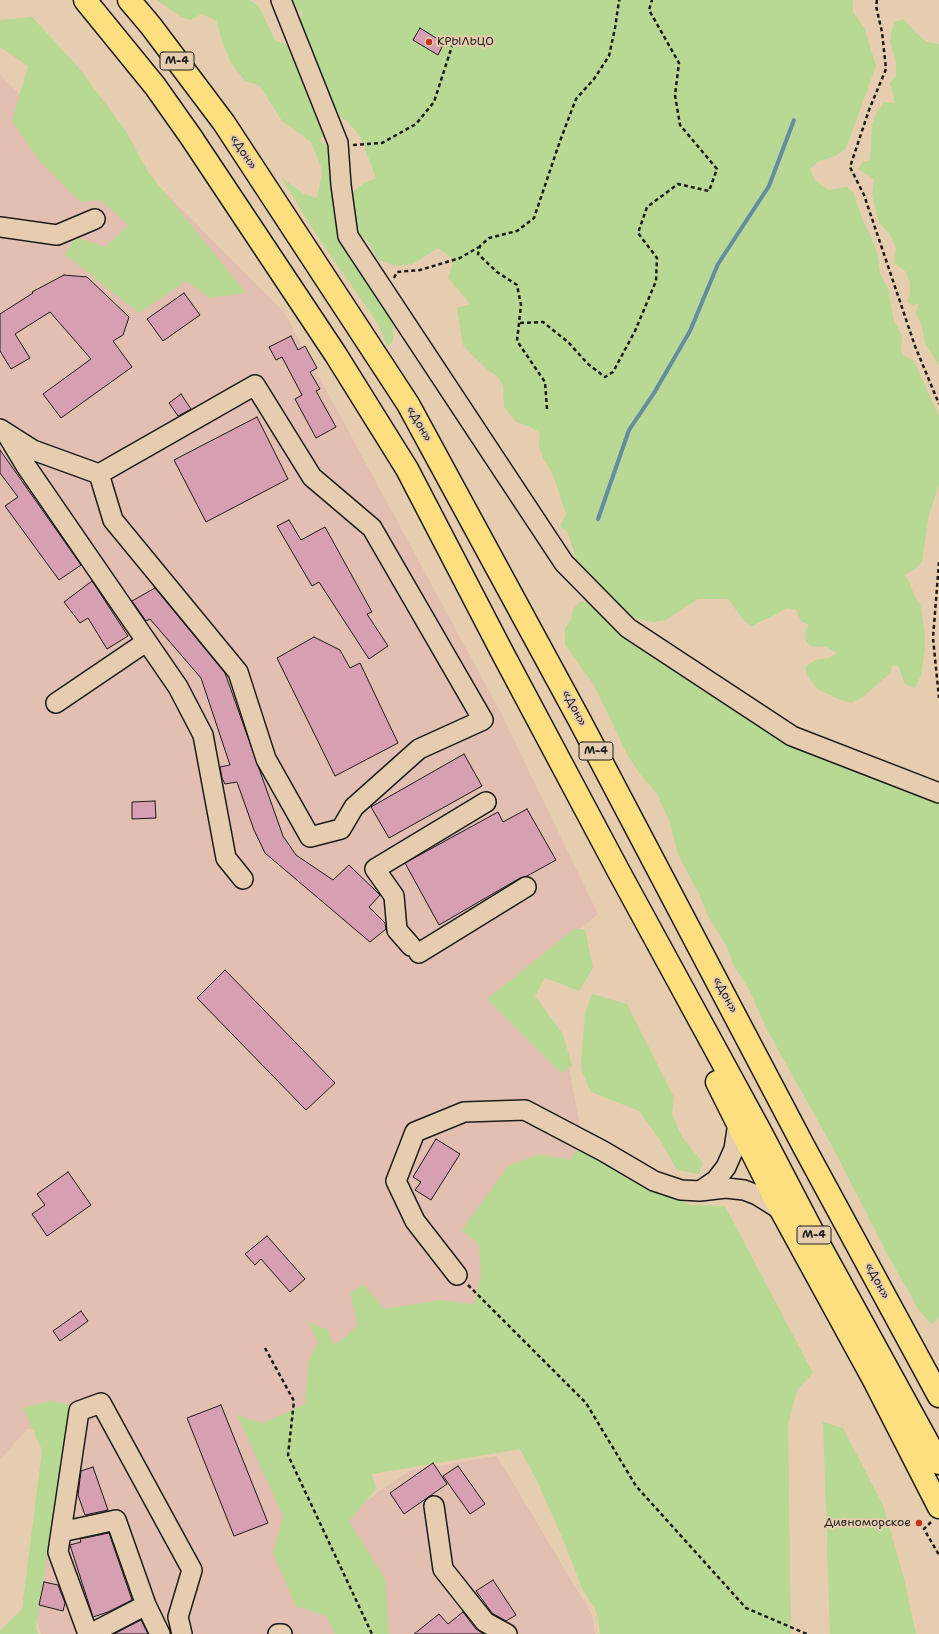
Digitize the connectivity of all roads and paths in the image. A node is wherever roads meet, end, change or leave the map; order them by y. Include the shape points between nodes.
1 (85, 0) edge
2 (129, 0) edge
3 (281, 0) edge
4 (619, 0) edge
5 (652, 0) edge
6 (877, 0) edge
7 (453, 43) dead end
8 (338, 146) junction
9 (95, 219) dead end
10 (0, 227) edge
11 (479, 247) junction
12 (387, 294) junction
13 (520, 323) junction
14 (939, 404) edge
15 (547, 409) dead end
16 (3, 431) edge
17 (98, 474) junction
18 (939, 562) edge
19 (146, 642) junction
20 (939, 698) edge
21 (56, 703) dead end
22 (939, 793) edge
23 (486, 802) dead end
24 (243, 879) dead end
25 (526, 887) dead end
26 (692, 1006) junction
27 (738, 1123) junction
28 (700, 1191) junction
29 (781, 1210) junction
30 (457, 1275) joint
31 (265, 1348) dead end
32 (939, 1396) edge
33 (939, 1463) edge
34 (434, 1506) dead end
35 (939, 1507) edge
36 (924, 1529) dead end
37 (61, 1532) junction
38 (939, 1555) edge
39 (146, 1605) junction
40 (89, 1634) edge
41 (160, 1634) edge
42 (182, 1634) edge
43 (278, 1634) edge
44 (282, 1634) edge
45 (372, 1634) edge
46 (507, 1634) edge
47 (807, 1634) edge

1 - 26 highway, М-4 via 155,86 186,131 336,355 407,469 505,659
2 - 32 highway, «Дон» / М-4 via 224,123 404,398 580,721 804,1147
3 - 8 street
4 - 11 path via 609,56 594,79 576,99 534,218 517,231 489,238
5 - 13 path via 649,10 679,63 675,94 680,125 717,169 709,191 678,184 647,207 638,233 656,258 656,281 635,331 613,372 604,377 543,322
6 - 14 path via 886,69 850,167 864,196 915,346
7 - 8 path via 434,102 416,124 382,143
8 - 12 street via 348,236
9 - 10 street via 58,235
11 - 12 path via 460,258 420,270 397,272
11 - 13 path via 478,254 516,285 521,305
12 - 22 street via 564,563 628,628 792,736
13 - 15 path via 517,341 545,382
16 - 17 street via 33,450
16 - 19 street
17 - 17 street via 113,520 238,672 266,759 310,837 341,829 354,807 419,750 483,720 372,528 312,477 255,385
18 - 20 path via 933,638
19 - 21 street
19 - 24 street via 178,688 203,735 226,858
23 - 25 street via 375,869 394,896 397,930 415,949
26 - 27 highway, М-4 via 703,1055
26 - 33 highway, М-4
27 - 28 street via 734,1149 726,1167 716,1180
27 - 29 highway, М-4
28 - 29 street via 726,1188 744,1190
28 - 30 street via 681,1190 654,1182 603,1151 526,1110 464,1112 415,1132 396,1181 414,1221
29 - 35 highway, М-4 via 874,1380
30 - 47 path via 586,1403 636,1486 746,1608
31 - 45 path via 294,1400 288,1455
34 - 46 street via 443,1569 486,1622
36 - 38 path
37 - 39 street via 116,1520
37 - 40 street via 58,1552
37 - 42 street via 79,1411 101,1403 192,1570 178,1617
39 - 40 street
39 - 41 street
43 - 44 street

